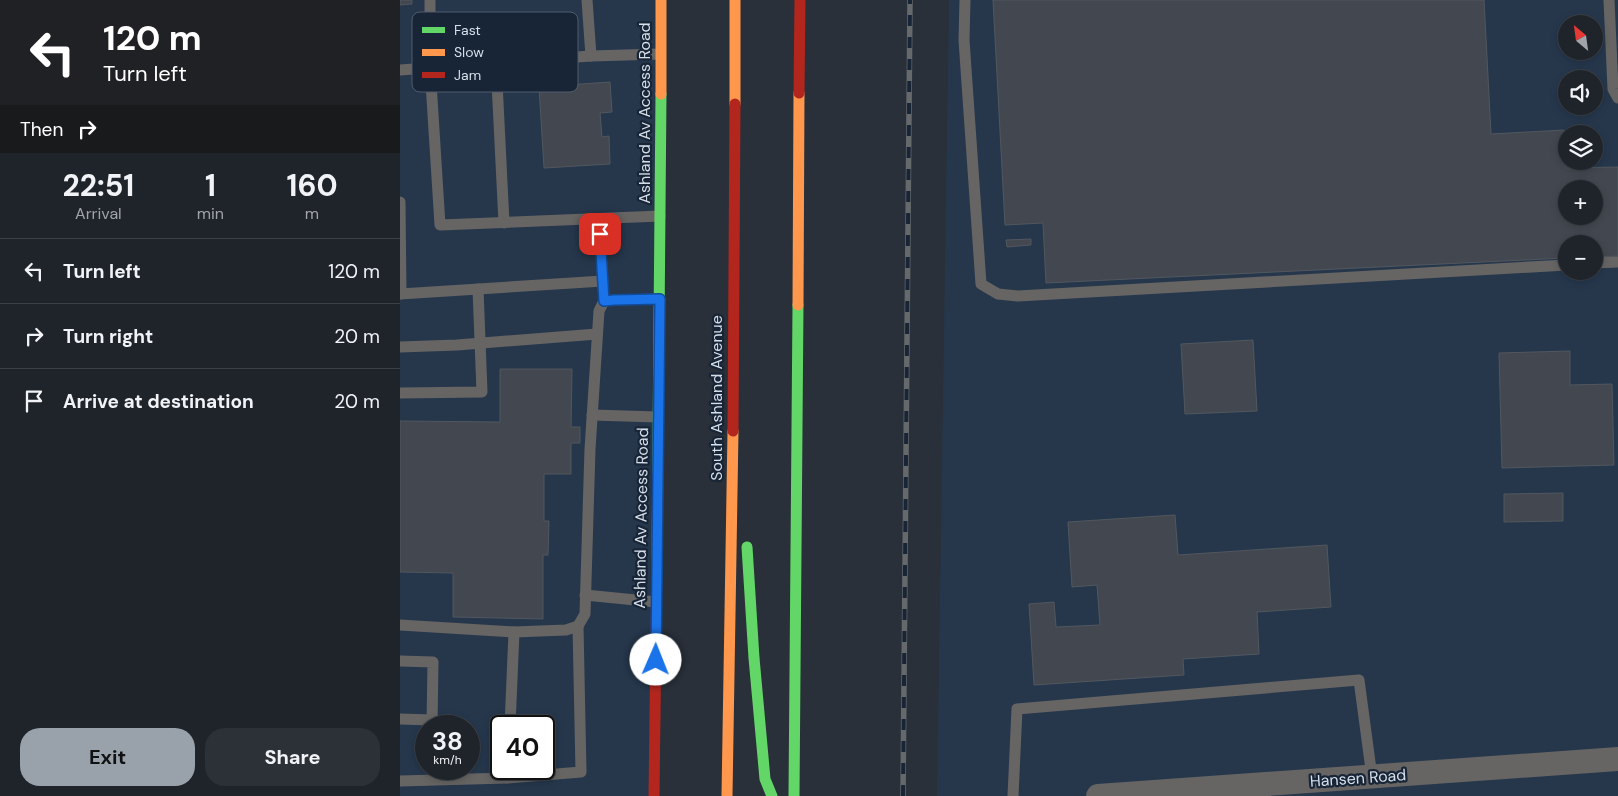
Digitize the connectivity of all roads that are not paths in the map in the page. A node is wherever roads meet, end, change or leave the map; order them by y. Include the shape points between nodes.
1 (587, 0) edge
2 (661, 0) edge
3 (735, 0) edge
4 (800, 0) edge
5 (965, 0) edge
6 (1609, 0) edge
7 (660, 54) junction
8 (591, 56) junction
9 (578, 57) edge
10 (432, 92) edge
11 (498, 92) edge
12 (1618, 98) edge
13 (400, 202) edge
14 (660, 216) junction
15 (599, 219) junction
16 (504, 222) junction
17 (401, 229) edge
18 (1618, 262) edge
19 (1603, 263) edge
20 (1558, 265) edge
21 (603, 281) junction
22 (478, 289) junction
23 (400, 294) edge
24 (660, 299) junction
25 (604, 301) junction
26 (597, 334) junction
27 (481, 344) junction
28 (400, 346) edge
29 (400, 393) edge
30 (592, 416) junction
31 (658, 417) junction
32 (733, 436) junction
33 (743, 509) dead end
34 (747, 536) dead end
35 (585, 595) junction
36 (656, 602) junction
37 (400, 625) edge
38 (578, 626) junction
39 (514, 632) junction
40 (400, 662) edge
41 (432, 715) edge
42 (510, 715) edge
43 (400, 719) edge
44 (415, 721) edge
45 (1618, 759) edge
46 (555, 772) edge
47 (1372, 777) junction
48 (415, 778) edge
49 (400, 781) edge
50 (1272, 790) edge
51 (654, 796) edge
52 (727, 796) edge
53 (772, 796) edge
54 (794, 796) edge
55 (1013, 796) edge
56 (1098, 796) edge

1 - 8 lane
2 - 7 main road, Ashland Av Access Road
3 - 32 main road, South Ashland Avenue
4 - 54 main road
5 - 20 lane via 964,40 980,284 998,294 1018,296
6 - 12 lane via 1613,89
7 - 8 lane
7 - 14 main road, Ashland Av Access Road
8 - 9 lane
10 - 16 lane via 440,225
11 - 16 lane
13 - 17 lane
14 - 15 lane
14 - 24 main road, Ashland Av Access Road
15 - 16 lane
15 - 21 lane
17 - 23 lane
18 - 19 lane
21 - 22 lane
21 - 25 lane
22 - 23 lane
22 - 27 lane
24 - 25 lane
24 - 31 main road, Ashland Av Access Road
25 - 26 lane via 599,310
26 - 27 lane
26 - 30 lane
27 - 28 lane
27 - 29 lane via 482,392
30 - 31 lane
30 - 35 lane
31 - 36 main road, Ashland Av Access Road
32 - 33 main road
32 - 52 main road, South Ashland Avenue
34 - 53 main road via 765,779
35 - 36 lane
35 - 38 lane via 585,614
36 - 51 main road, Ashland Av Access Road
37 - 39 lane
38 - 39 lane via 566,630
38 - 46 lane via 580,772
39 - 42 lane
40 - 41 lane via 433,662
43 - 44 lane
45 - 47 street, Hansen Road
47 - 50 street, Hansen Road
47 - 55 lane via 1359,680 1017,709
48 - 49 lane
50 - 56 street, Hansen Road

